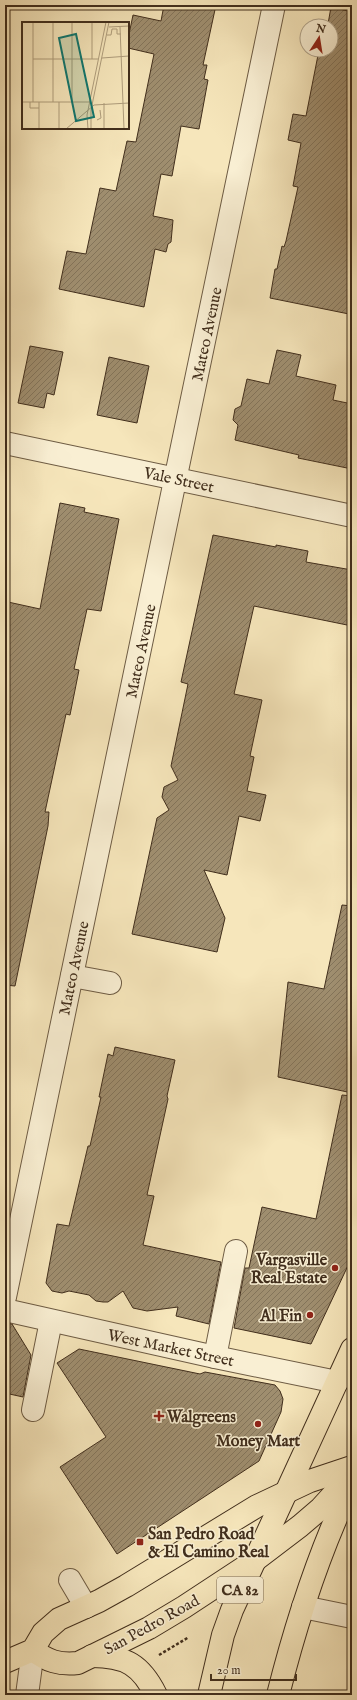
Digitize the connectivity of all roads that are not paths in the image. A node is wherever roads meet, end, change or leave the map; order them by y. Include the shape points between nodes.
1 (274, 5) edge
2 (5, 443) edge
3 (176, 478) junction
4 (352, 516) edge
5 (72, 976) junction
6 (110, 983) dead end
7 (236, 1251) dead end
8 (5, 1297) edge
9 (5, 1310) edge
10 (51, 1321) junction
11 (352, 1349) edge
12 (215, 1357) junction
13 (337, 1382) junction
14 (33, 1410) dead end
15 (352, 1467) edge
16 (352, 1474) edge
17 (352, 1483) edge
18 (286, 1491) junction
19 (254, 1561) junction
20 (70, 1580) dead end
21 (86, 1607) junction
22 (303, 1607) junction
23 (352, 1617) edge
24 (32, 1650) junction
25 (92, 1656) junction
26 (5, 1662) edge
27 (27, 1695) edge
28 (156, 1695) edge
29 (209, 1695) edge
30 (278, 1695) edge

1 - 3 street, Mateo Avenue
2 - 3 street, Vale Street
3 - 4 street, Vale Street
3 - 5 street, Mateo Avenue
5 - 6 street
5 - 8 street, Mateo Avenue
7 - 12 street
9 - 10 street, West Market Street
10 - 12 street, West Market Street
10 - 14 street
11 - 13 main road, CA 82
12 - 13 street, West Market Street
13 - 18 main road, CA 82
15 - 18 main road
16 - 19 main road, San Pedro Road via 321,1508
17 - 22 main road via 334,1522
18 - 19 main road, CA 82
18 - 21 main road
19 - 25 main road, San Pedro Road via 184,1607
19 - 29 main road, CA 82 via 229,1618
20 - 21 street
21 - 24 main road via 50,1625
22 - 23 street
22 - 30 main road
24 - 25 main road, San Pedro Road via 53,1662 65,1664 78,1663
24 - 26 main road
24 - 27 street
25 - 28 main road via 119,1658 130,1663 141,1670

